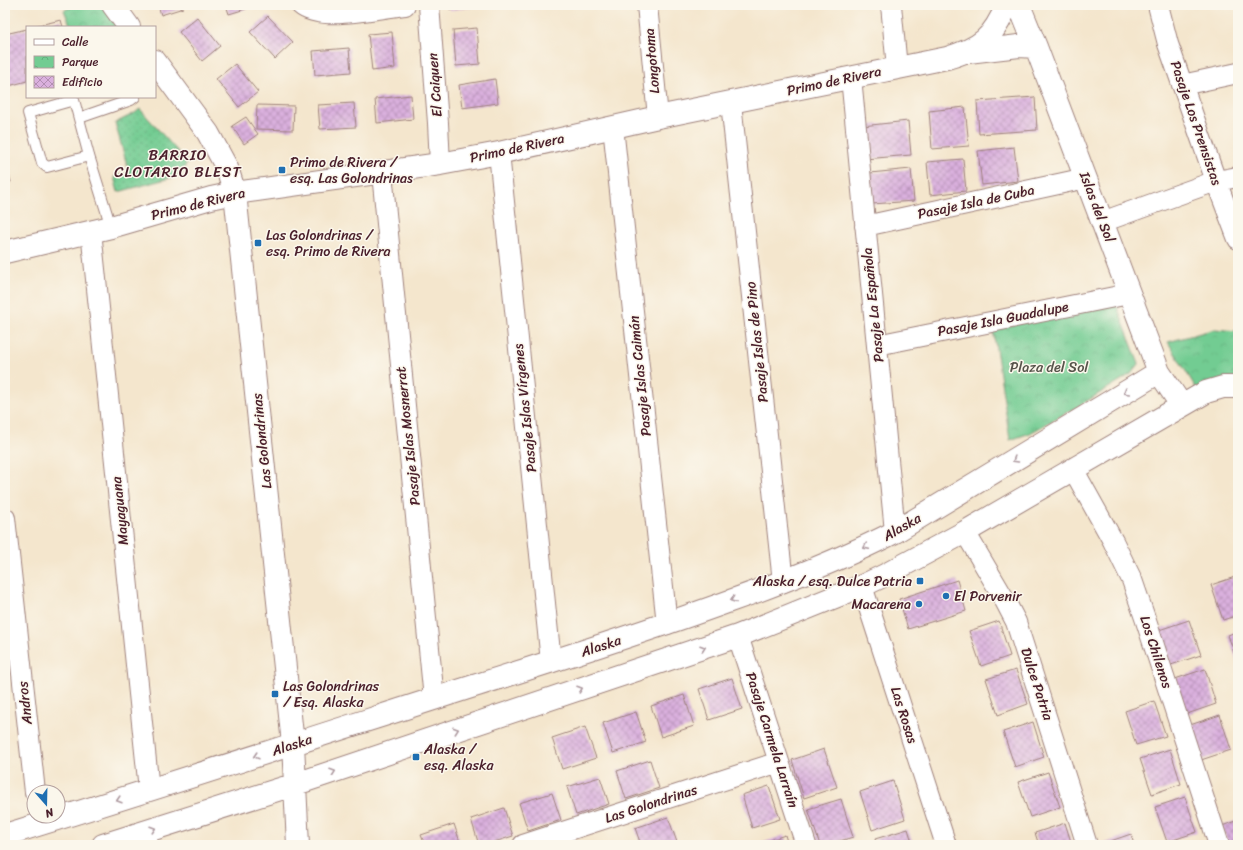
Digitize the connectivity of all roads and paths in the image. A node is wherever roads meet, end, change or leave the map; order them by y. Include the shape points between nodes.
1 (113, 5) edge
2 (301, 5) edge
3 (405, 5) edge
4 (429, 5) edge
5 (647, 5) edge
6 (891, 5) edge
7 (1007, 5) edge
8 (1019, 5) edge
9 (1158, 5) edge
10 (128, 26) edge
11 (1036, 47) junction
12 (966, 52) junction
13 (897, 68) junction
14 (158, 72) edge
15 (1238, 73) edge
16 (851, 77) junction
17 (1182, 84) junction
18 (134, 98) edge
19 (731, 103) junction
20 (658, 117) junction
21 (79, 118) junction
22 (613, 127) junction
23 (498, 153) junction
24 (89, 156) junction
25 (440, 164) junction
26 (382, 173) junction
27 (1238, 177) edge
28 (1086, 178) junction
29 (1216, 181) junction
30 (235, 193) junction
31 (1102, 222) junction
32 (865, 226) junction
33 (101, 229) junction
34 (1238, 240) edge
35 (5, 252) edge
36 (1129, 294) junction
37 (877, 345) junction
38 (1159, 372) junction
39 (1238, 387) edge
40 (1182, 406) junction
41 (1073, 469) junction
42 (5, 518) edge
43 (895, 532) junction
44 (965, 532) junction
45 (783, 582) junction
46 (862, 586) junction
47 (667, 624) junction
48 (738, 636) junction
49 (551, 662) junction
50 (434, 699) junction
51 (293, 744) junction
52 (779, 762) junction
53 (34, 784) edge
54 (296, 784) junction
55 (149, 790) junction
56 (66, 812) edge
57 (29, 824) edge
58 (5, 835) edge
59 (103, 845) edge
60 (298, 845) edge
61 (523, 845) edge
62 (806, 845) edge
63 (946, 845) edge
64 (1087, 845) edge
65 (1219, 845) edge

1 - 10 street
2 - 3 street via 319,13 335,14
4 - 25 street, El Caiquen
5 - 20 street, Longotoma
6 - 13 street
7 - 12 street, Primo de Rivera via 990,35
8 - 11 street, Islas del Sol
9 - 17 street, Pasaje Los Prensistas
11 - 12 street via 1019,46
11 - 28 street, Islas del Sol
12 - 13 street, Primo de Rivera
13 - 16 street, Primo de Rivera
14 - 30 street, Las Golondrinas via 208,133 227,168
15 - 17 street
16 - 19 street, Primo de Rivera
16 - 32 street, Pasaje La Española
17 - 29 street, Pasaje Los Prensistas
18 - 21 lane
19 - 20 street, Primo de Rivera
19 - 45 street, Pasaje Islas de Pino
20 - 22 street, Primo de Rivera
21 - 24 lane
21 - 24 lane via 74,100 28,113 42,163 47,167
22 - 23 street, Primo de Rivera
22 - 47 street, Pasaje Islas Caimán
23 - 25 street, Primo de Rivera
23 - 49 street, Pasaje Islas Vírgenes
24 - 33 lane
25 - 26 street, Primo de Rivera
26 - 30 street, Primo de Rivera
26 - 50 street, Pasaje Islas Mosnerrat
27 - 29 street
28 - 31 street, Islas del Sol
28 - 32 street, Pasaje Isla de Cuba
29 - 31 street
29 - 34 street, Pasaje Los Prensistas
30 - 33 street, Primo de Rivera
30 - 51 street, Las Golondrinas
31 - 36 street, Islas del Sol
32 - 37 street, Pasaje La Española
33 - 35 street, Primo de Rivera
33 - 55 street, Mayaguana via 95,262
36 - 37 street, Pasaje Isla Guadalupe
36 - 38 street, Islas del Sol
37 - 43 street, Pasaje La Española
38 - 40 street, Islas del Sol
38 -> 43 street, Alaska
39 - 40 street via 1223,387 1206,392
40 - 41 street
41 - 44 street
41 - 65 street, Los Chilenos via 1113,541 1134,586
42 - 53 street, Andros
43 -> 45 street, Alaska via 862,549
44 - 46 street
44 - 64 street, Dulce Patria via 1016,622
45 -> 47 street, Alaska
46 - 48 street
46 - 63 street, Las Rosas
47 - 49 street, Alaska
48 - 52 street, Pasaje Carmela Larraín
54 -> 48 street
49 - 50 street, Alaska
50 - 51 street, Alaska
51 - 54 street, Las Golondrinas
51 -> 55 street, Alaska
52 - 61 street, Las Golondrinas
52 - 62 street, Pasaje Carmela Larraín
59 -> 54 street
54 - 60 street, Las Golondrinas
55 -> 56 street, Alaska
57 - 58 street, Alaska

